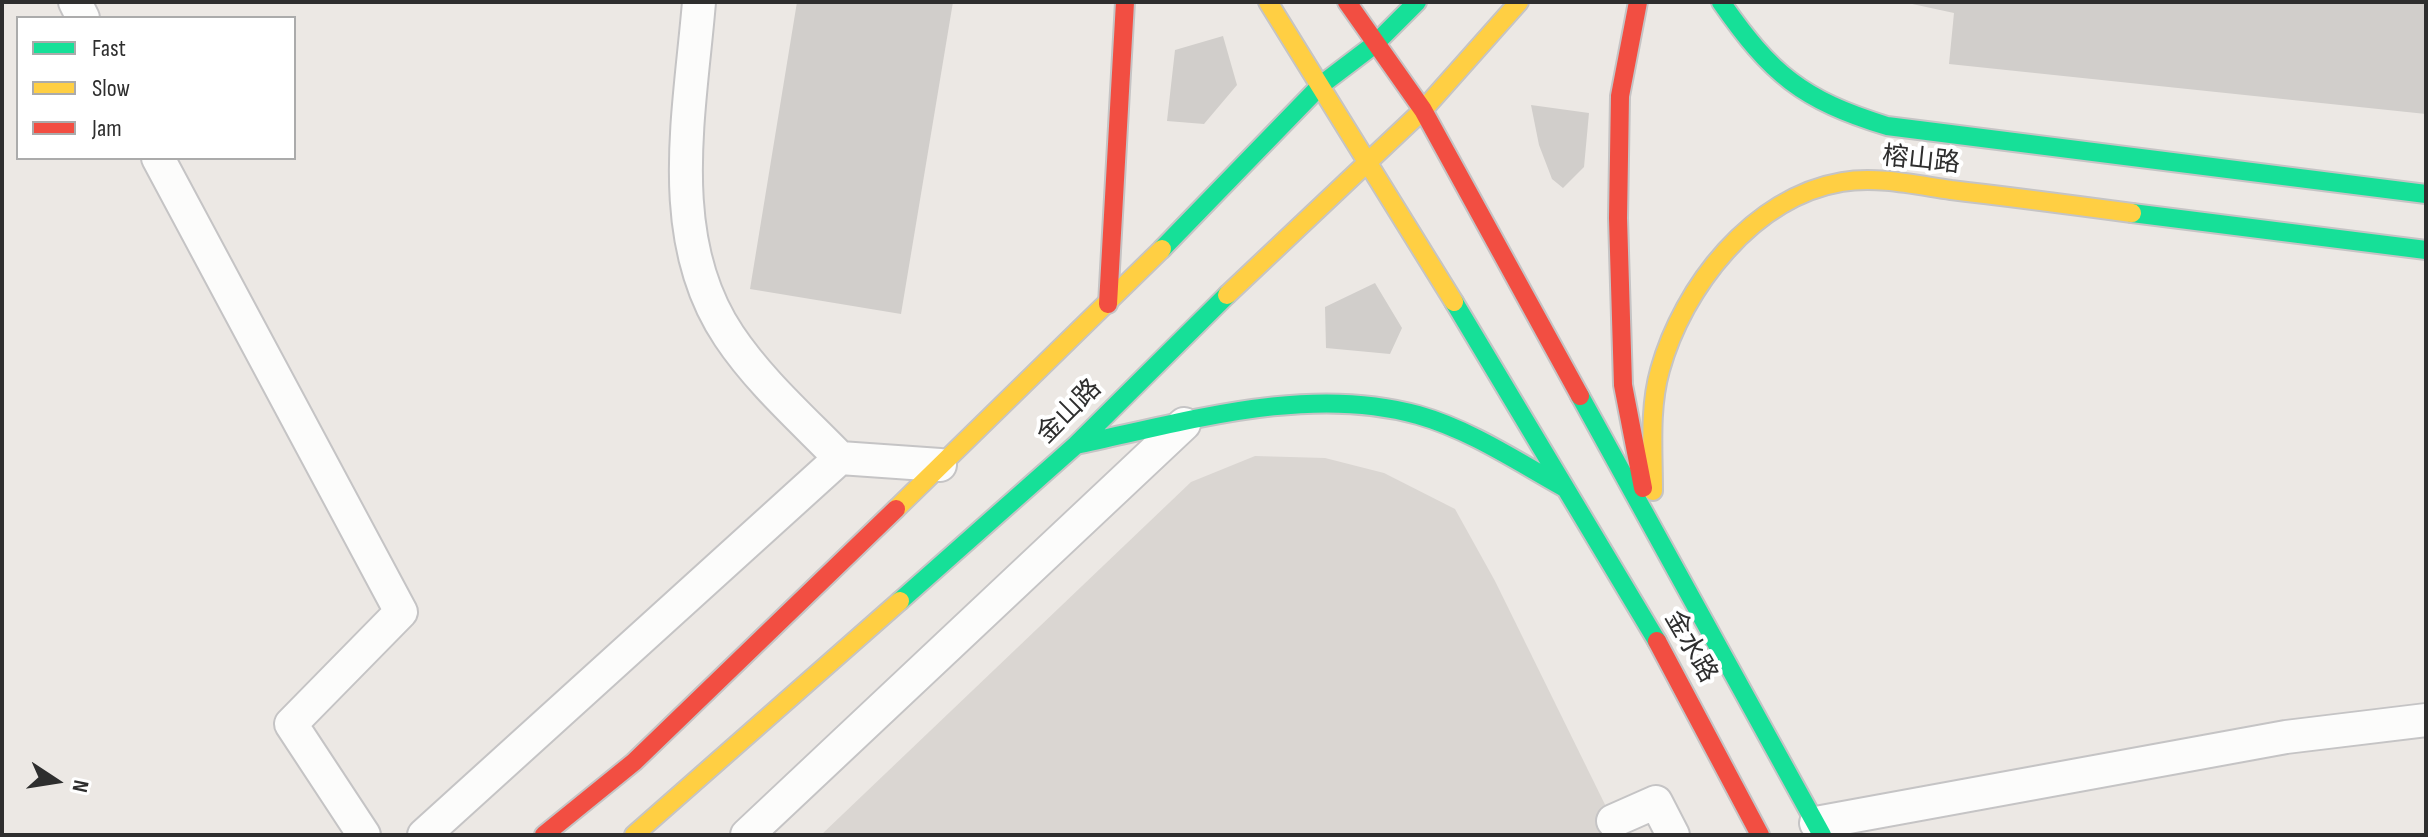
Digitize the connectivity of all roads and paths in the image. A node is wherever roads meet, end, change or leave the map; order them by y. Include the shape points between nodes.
1 (699, 2) edge
2 (1125, 2) edge
3 (1268, 2) edge
4 (1347, 2) edge
5 (1417, 2) edge
6 (1519, 2) edge
7 (1638, 2) edge
8 (1721, 2) edge
9 (1375, 44) junction
10 (1321, 85) junction
11 (1423, 110) junction
12 (1368, 159) junction
13 (159, 160) edge
14 (2426, 194) edge
15 (2426, 250) edge
16 (1108, 304) junction
17 (1184, 424) junction
18 (1076, 445) junction
19 (840, 458) junction
20 (940, 465) junction
21 (1567, 489) junction
22 (1651, 530) junction
23 (2426, 720) edge
24 (1613, 821) dead end
25 (1819, 829) edge
26 (364, 835) edge
27 (424, 835) edge
28 (544, 835) edge
29 (634, 835) edge
30 (747, 835) edge
31 (1673, 835) edge
32 (1760, 835) edge

1 - 19 street via 685,182 690,245 727,333
2 - 16 main road
3 - 10 main road, 金水路
4 - 9 main road, 金水路
5 - 9 main road, 金山路
6 - 11 main road, 金山路
7 - 22 main road via 1620,96 1620,306 1623,385
8 - 14 main road, 榕山路 via 1771,69 1796,91 1838,112 1887,126
9 - 10 main road, 金山路
9 - 11 main road, 金水路
10 - 12 main road, 金水路
10 - 16 main road, 金山路
11 - 12 main road, 金山路
11 - 22 main road, 金水路
12 - 18 main road, 金山路
12 - 21 main road, 金水路
13 - 26 street via 401,612 291,724
15 - 22 main road, 榕山路 via 1890,182 1841,182 1797,198 1748,229 1721,254 1674,331 1655,408
16 - 20 main road, 金山路
17 - 18 main road
17 - 21 main road via 1340,403 1415,414 1458,430
17 - 30 street
18 - 29 main road, 金山路
19 - 20 street
19 - 27 street
20 - 28 main road, 金山路 via 634,762
21 - 32 main road, 金水路 via 1710,733
22 - 25 main road, 金水路
23 - 25 street via 2286,737
24 - 31 street via 1656,802

